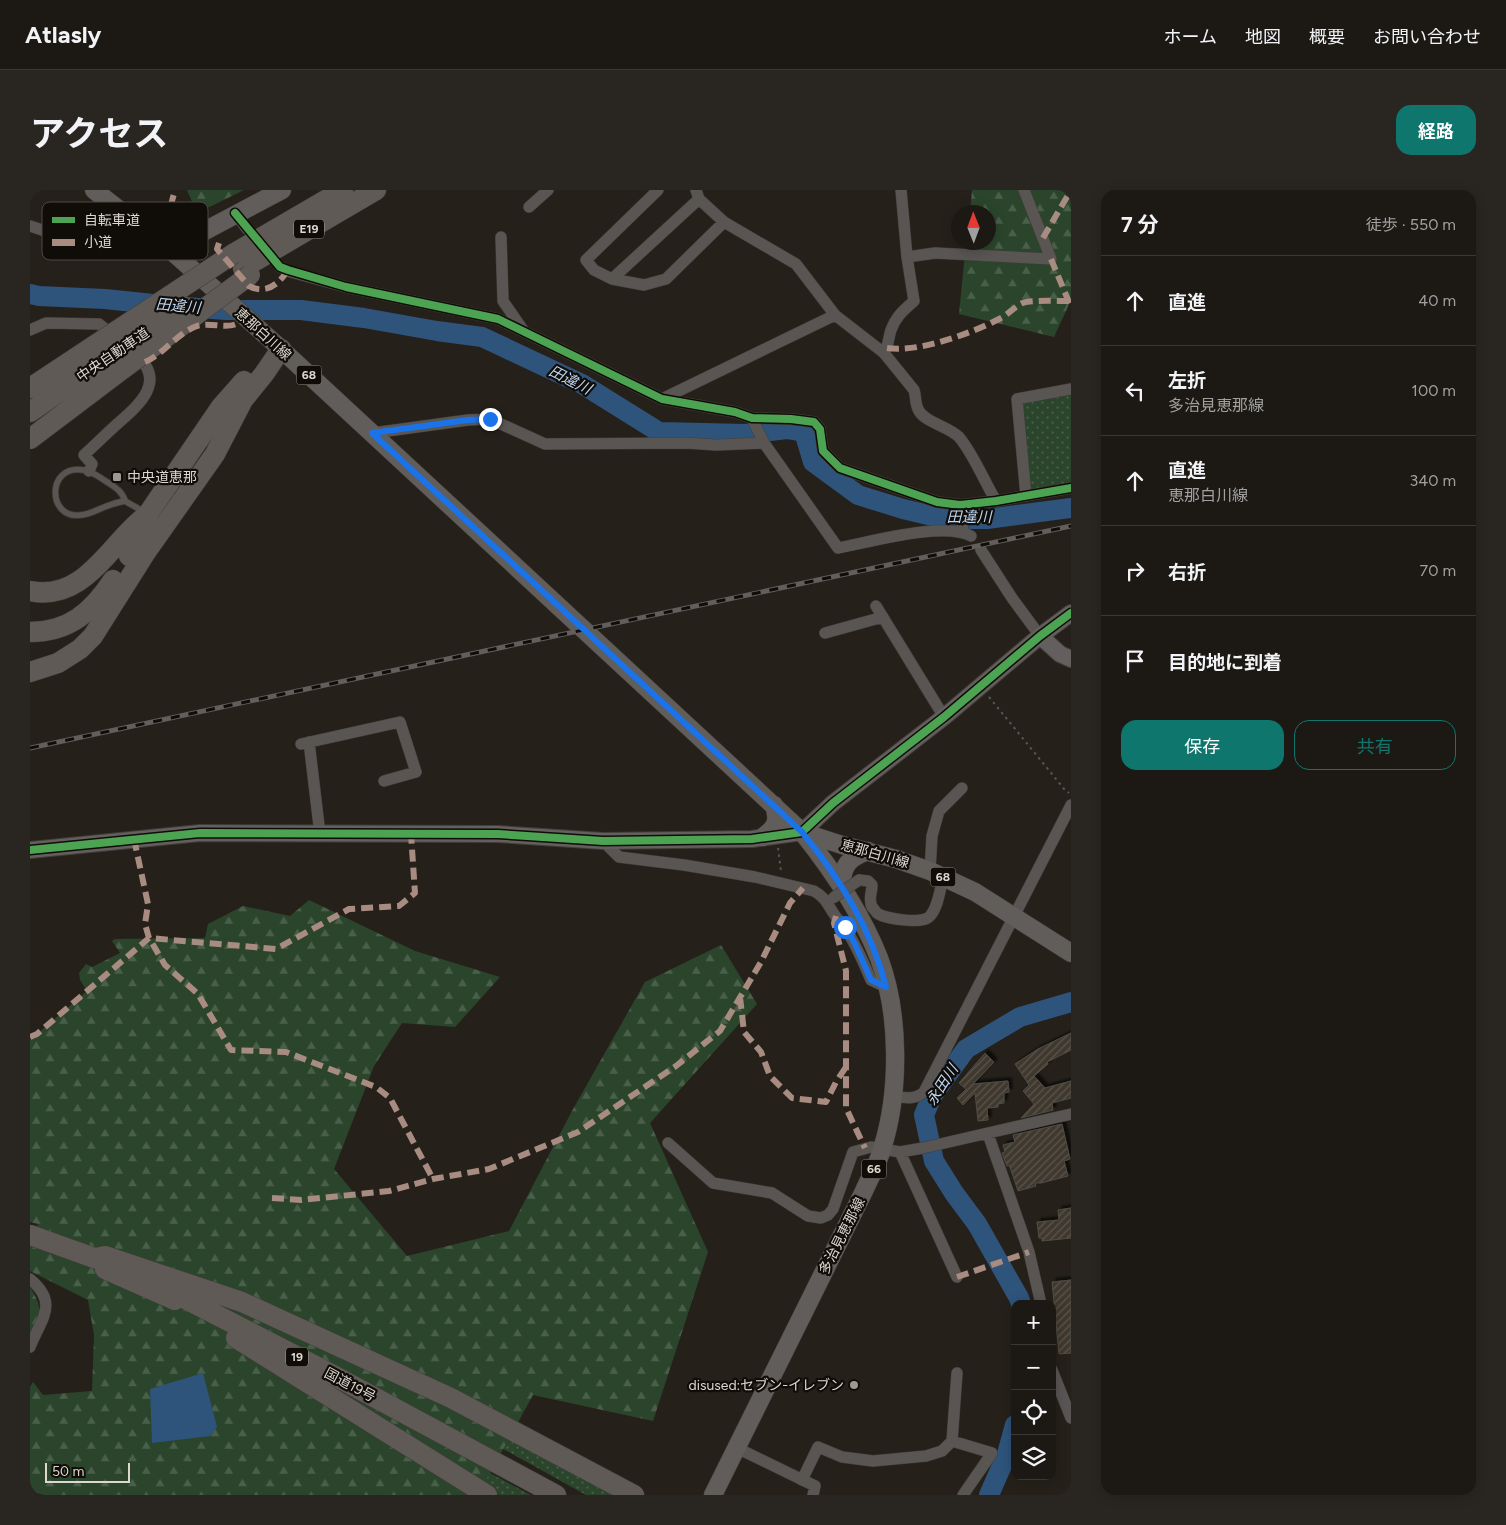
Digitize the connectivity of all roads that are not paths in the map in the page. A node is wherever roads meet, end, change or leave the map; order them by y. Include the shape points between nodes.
1 (94, 190) edge
2 (282, 190) edge
3 (343, 190) edge
4 (376, 190) edge
5 (548, 190) edge
6 (658, 190) edge
7 (902, 190) edge
8 (1024, 190) edge
9 (695, 194) edge
10 (109, 202) edge
11 (529, 207) dead end
12 (235, 213) junction
13 (724, 222) junction
14 (30, 226) edge
15 (208, 229) edge
16 (247, 229) dead end
17 (42, 230) edge
18 (501, 237) dead end
19 (907, 257) junction
20 (182, 260) edge
21 (242, 266) junction
22 (280, 267) dead end
23 (612, 279) junction
24 (835, 315) junction
25 (30, 330) edge
26 (524, 332) junction
27 (281, 349) junction
28 (884, 353) junction
29 (105, 359) junction
30 (31, 386) edge
31 (1071, 389) edge
32 (662, 399) junction
33 (30, 412) edge
34 (752, 418) junction
35 (372, 433) junction
36 (30, 438) edge
37 (764, 443) junction
38 (89, 472) junction
39 (1071, 488) edge
40 (1026, 496) junction
41 (125, 501) junction
42 (996, 501) junction
43 (960, 505) junction
44 (148, 514) junction
45 (982, 550) dead end
46 (30, 591) edge
47 (876, 606) dead end
48 (1071, 613) edge
49 (883, 617) junction
50 (102, 620) junction
51 (30, 632) edge
52 (825, 633) dead end
53 (1040, 636) junction
54 (30, 643) edge
55 (1071, 659) edge
56 (30, 672) edge
57 (944, 717) junction
58 (384, 781) dead end
59 (962, 788) dead end
60 (774, 805) junction
61 (1071, 805) edge
62 (802, 832) junction
63 (320, 834) junction
64 (603, 841) junction
65 (770, 842) junction
66 (30, 850) edge
67 (868, 851) junction
68 (937, 874) junction
69 (834, 896) junction
70 (1014, 917) junction
71 (1070, 949) edge
72 (893, 1096) junction
73 (1071, 1114) edge
74 (988, 1134) junction
75 (668, 1143) dead end
76 (891, 1151) junction
77 (30, 1235) edge
78 (30, 1241) edge
79 (70, 1255) junction
80 (96, 1258) junction
81 (957, 1277) dead end
82 (30, 1279) edge
83 (1040, 1300) edge
84 (30, 1347) edge
85 (957, 1373) dead end
86 (1056, 1378) edge
87 (1068, 1403) edge
88 (1071, 1418) edge
89 (952, 1441) junction
90 (737, 1448) junction
91 (802, 1480) junction
92 (486, 1495) edge
93 (543, 1495) edge
94 (556, 1495) edge
95 (634, 1495) edge
96 (713, 1495) edge
97 (813, 1495) edge
98 (963, 1495) edge

1 - 10 main road, 恵那白川線 / 68
2 - 12 main road
3 - 21 highway, 中央自動車道 / E19
4 - 21 highway, E19
5 - 11 street
6 - 23 street via 586,260 594,270
7 - 19 street
8 - 19 street via 1051,259 935,253
9 - 13 street
9 - 23 street
12 - 15 main road
12 - 16 street
13 - 23 street via 666,279 644,285
13 - 24 street via 796,264
14 - 17 street
18 - 26 street via 503,301
19 - 28 street via 914,301 898,315
20 - 27 main road, 恵那白川線 / 68
21 - 29 highway, 中央自動車道 / E19, bridge
21 - 29 highway, bridge
22 - 26 street via 346,287 498,319
24 - 28 street
24 - 32 street
25 - 38 street via 46,323 99,324 145,362 150,373 144,398 84,455 92,464
26 - 32 street
27 - 35 main road, 恵那白川線 / 68
27 - 44 highway via 256,369 221,407
27 - 50 highway via 243,400 215,454
28 - 42 street via 914,390 917,409 924,417 952,431 961,440
29 - 30 highway, 中央自動車道 / E19
29 - 33 highway, 中央自動車道 / E19
29 - 36 highway
31 - 40 street via 1017,399
32 - 34 street
34 - 37 street
34 - 43 street via 814,422 820,429 823,452 840,468 937,502
35 - 37 street via 490,419 545,444
35 - 60 main road, 恵那白川線 / 68
37 - 43 street via 838,548 944,530 967,534
38 - 41 lane via 118,489
38 - 41 lane via 73,470 58,480 54,488 55,497 64,512 81,516
39 - 40 street
40 - 42 street
41 - 44 lane
42 - 43 street
44 - 46 highway via 88,574 69,587
44 - 51 highway via 140,537 101,598 87,612 58,629
45 - 53 street
47 - 49 street
48 - 53 street
49 - 52 street
49 - 57 street
50 - 54 highway via 64,640
50 - 56 highway via 80,649 58,663
53 - 55 street via 1060,654
53 - 57 street
57 - 62 street via 833,803
58 - 63 street via 416,772 400,722 305,743
59 - 68 street via 939,811 932,836
60 - 62 main road, 恵那白川線 / 68
60 - 65 main road via 777,813
61 - 70 street
62 - 65 street
62 - 67 main road, 恵那白川線 / 68
62 - 69 main road, 多治見恵那線 / 66 via 828,864
63 - 64 street via 498,834
63 - 66 street via 200,833
64 - 65 street
64 - 69 street via 619,857 755,877 814,891 821,896
67 - 68 main road, 恵那白川線 / 68
67 - 69 main road via 846,865
68 - 69 street, bridge via 932,914 927,919 900,920 878,914 871,905 872,885 868,880 860,880
68 - 70 main road, 恵那白川線 / 68 via 975,892
69 - 72 main road, 多治見恵那線 / 66 via 865,928 879,960 893,1017 896,1061
70 - 71 main road, 恵那白川線 / 68
70 - 72 street via 924,1092 911,1098
72 - 76 main road, 多治見恵那線 / 66
73 - 74 street
74 - 76 street via 923,1148
74 - 83 street via 1028,1252
75 - 76 street via 713,1183 772,1193 808,1216 821,1218 833,1208 853,1152 871,1147
76 - 81 street
76 - 90 main road, 多治見恵那線 / 66 via 864,1191
77 - 80 highway, 国道19号 / 19
78 - 79 highway, 国道19号 / 19
79 - 92 highway via 76,1262 166,1301 228,1333
79 - 93 highway, 国道19号 / 19 via 217,1321
80 - 94 highway, 国道19号 / 19 via 189,1300
80 - 95 highway via 105,1256 242,1302 451,1398
82 - 84 street via 39,1287 47,1310
85 - 89 street
86 - 87 street
87 - 88 street
89 - 91 street via 942,1451 926,1456 873,1461 842,1457 818,1447
89 - 98 street via 992,1453
90 - 91 street
90 - 96 main road, 多治見恵那線 / 66
91 - 97 street via 815,1486

